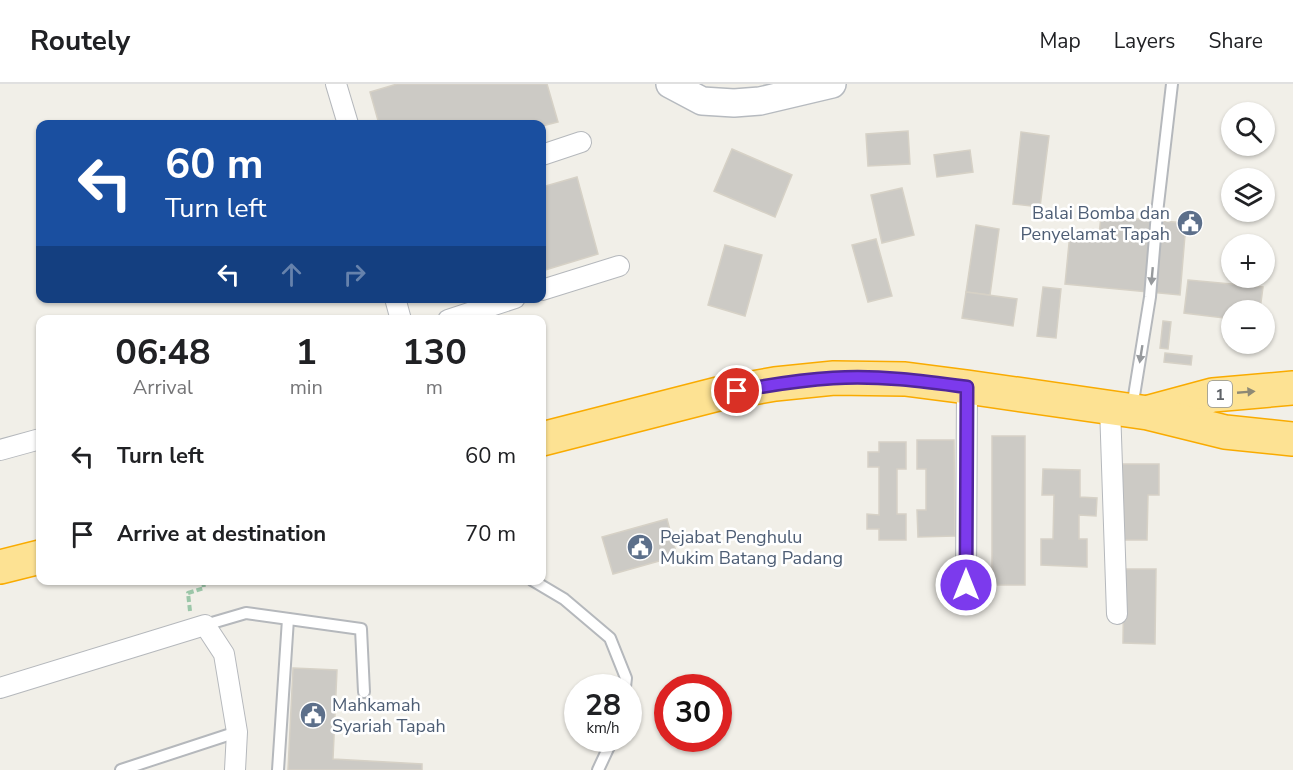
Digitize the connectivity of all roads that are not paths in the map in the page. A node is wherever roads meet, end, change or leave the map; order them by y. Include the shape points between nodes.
1 (336, 84) edge
2 (670, 84) edge
3 (832, 84) edge
4 (1172, 84) edge
5 (347, 120) edge
6 (581, 142) dead end
7 (546, 154) edge
8 (619, 266) dead end
9 (546, 289) edge
10 (501, 303) edge
11 (463, 315) edge
12 (967, 387) junction
13 (1293, 388) edge
14 (1130, 410) junction
15 (546, 438) edge
16 (1293, 439) edge
17 (36, 440) edge
18 (0, 450) edge
19 (36, 558) edge
20 (0, 567) edge
21 (540, 585) edge
22 (966, 585) dead end
23 (1117, 614) dead end
24 (288, 619) junction
25 (199, 627) junction
26 (624, 674) edge
27 (0, 688) edge
28 (364, 692) dead end
29 (237, 732) junction
30 (606, 752) edge
31 (121, 770) edge
32 (235, 770) edge
33 (278, 770) edge
34 (598, 770) edge

1 - 5 street
2 - 3 main road via 702,101 734,104
4 -> 14 lane via 1150,297
6 - 7 street
8 - 9 street
10 - 11 street
12 - 14 highway, 1
12 - 15 highway, 1 via 858,378 775,384 718,394
12 - 22 street
14 -> 13 highway, 1 via 1213,395
14 - 16 highway, 1 via 1225,432
14 - 23 street
17 - 18 street
19 - 20 highway
21 - 26 lane via 564,599 610,638
24 - 25 lane via 246,613
24 - 28 lane via 361,629
24 - 33 lane
25 - 27 street
25 - 29 street via 224,654
29 - 31 lane
29 - 32 street
30 - 34 lane

